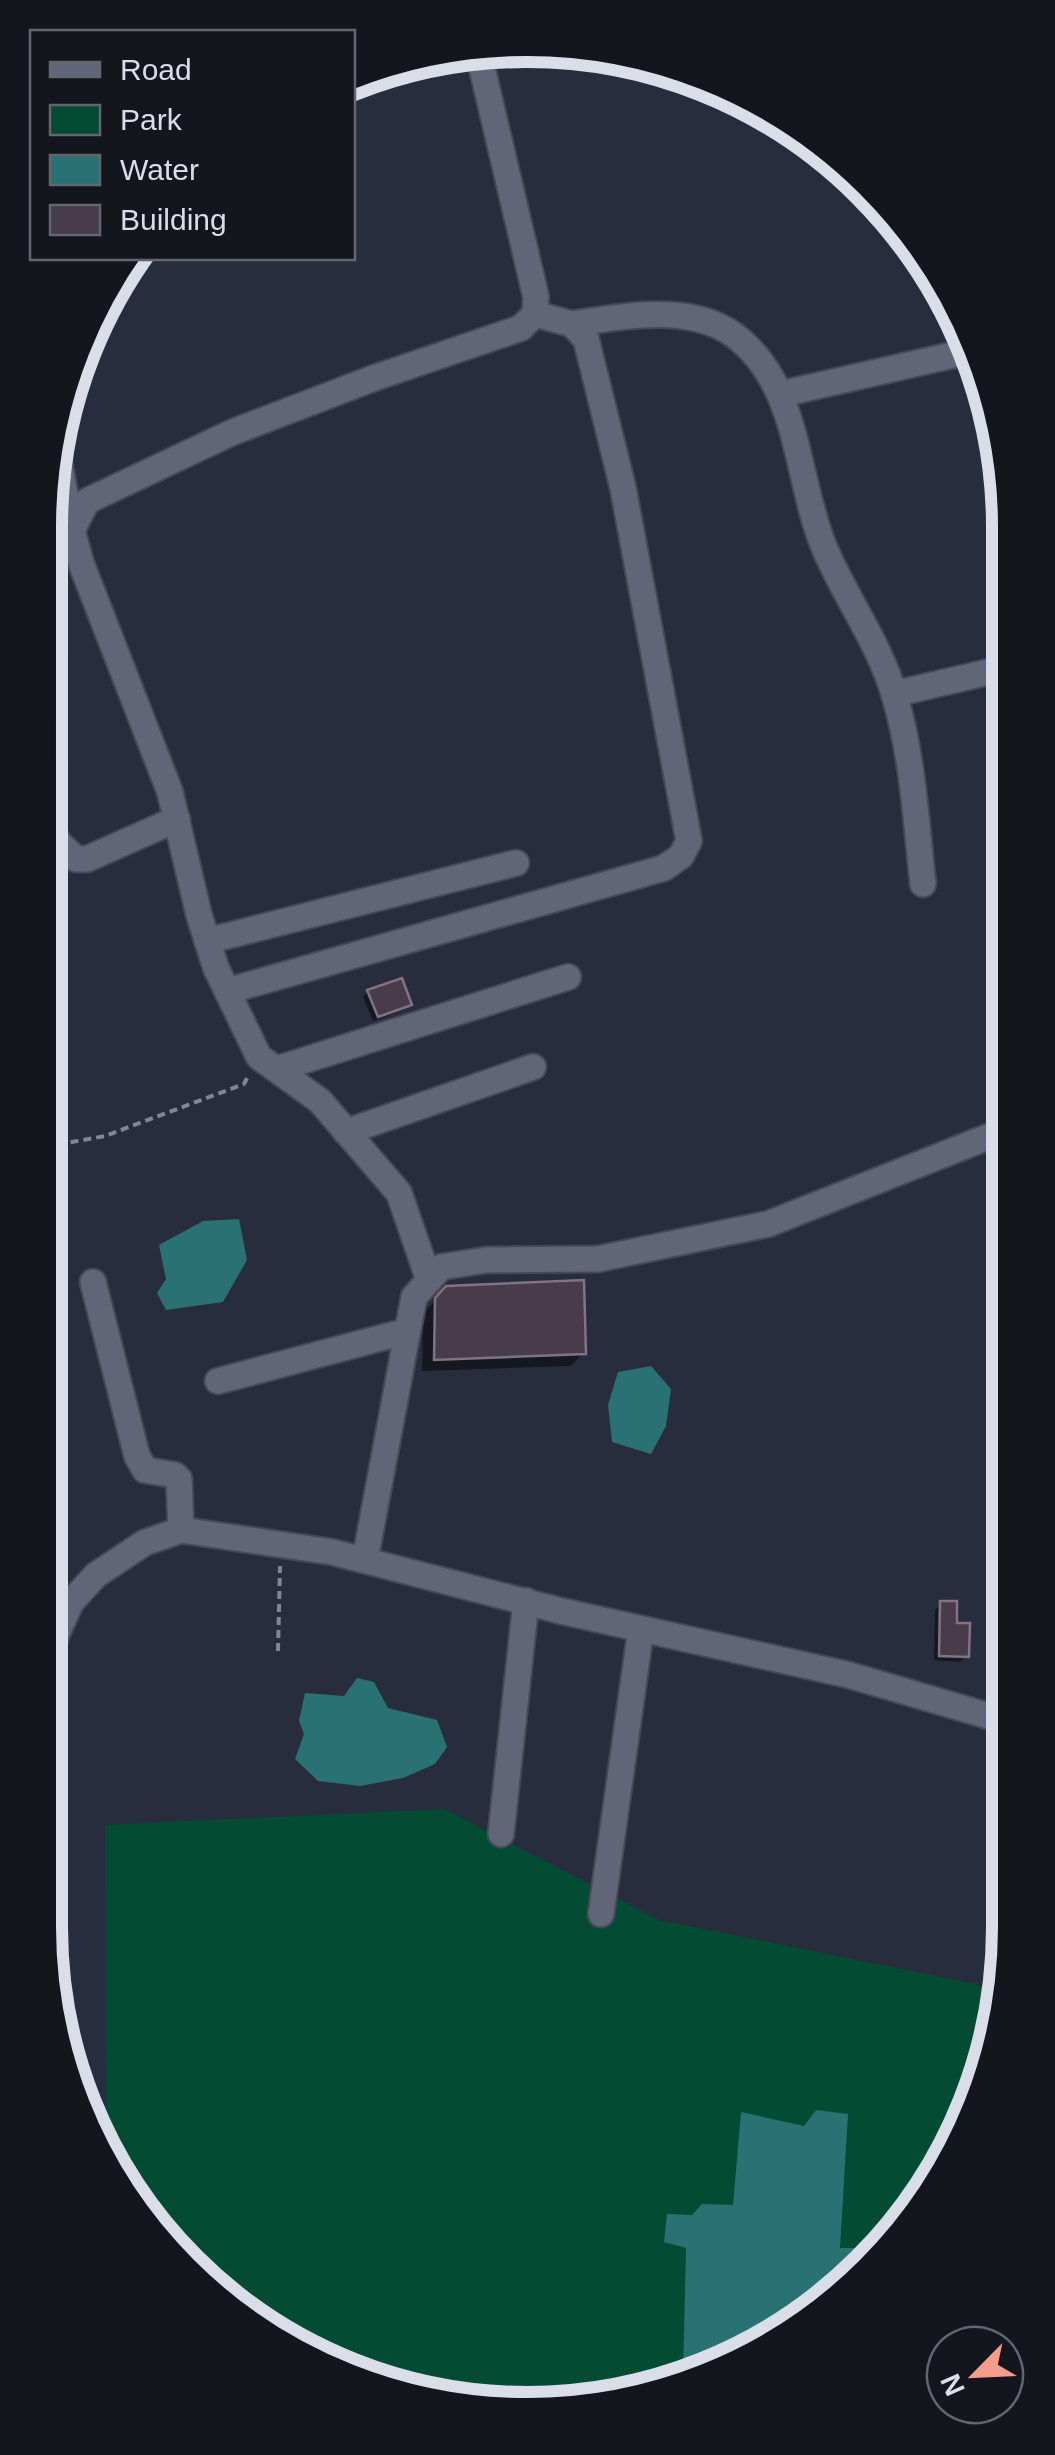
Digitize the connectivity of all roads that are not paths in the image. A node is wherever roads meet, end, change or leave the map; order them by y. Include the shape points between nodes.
1 (481, 65) edge
2 (535, 314) junction
3 (572, 324) junction
4 (958, 354) edge
5 (781, 394) junction
6 (63, 501) edge
7 (72, 530) junction
8 (992, 671) edge
9 (894, 694) junction
10 (177, 819) junction
11 (62, 846) edge
12 (516, 863) dead end
13 (923, 884) dead end
14 (207, 941) junction
15 (568, 977) dead end
16 (226, 990) junction
17 (268, 1063) junction
18 (534, 1068) dead end
19 (346, 1132) junction
20 (992, 1136) edge
21 (429, 1280) junction
22 (93, 1282) dead end
23 (407, 1332) junction
24 (218, 1381) dead end
25 (180, 1530) junction
26 (365, 1560) junction
27 (62, 1599) edge
28 (526, 1601) junction
29 (71, 1602) junction
30 (62, 1622) edge
31 (641, 1629) junction
32 (992, 1717) edge
33 (501, 1834) dead end
34 (601, 1914) dead end

1 - 2 street
2 - 3 street
2 - 7 street via 521,328 233,432 87,501
3 - 5 street via 630,315 707,323 758,355
3 - 16 street via 586,340 623,488 689,842 664,868
4 - 5 street
5 - 9 street via 825,550
6 - 7 street
7 - 10 street
8 - 9 street
9 - 13 street
10 - 11 street via 87,859
10 - 14 street
12 - 14 street
14 - 16 street
15 - 17 street
16 - 17 street
17 - 19 street via 320,1101
18 - 19 street
19 - 21 street via 399,1194
20 - 21 street via 768,1224 598,1258 441,1267
21 - 23 street via 414,1297
22 - 25 street via 137,1456 145,1470 179,1480
23 - 24 street
23 - 26 street
25 - 26 street
25 - 29 street via 144,1543 96,1575
26 - 28 street
27 - 29 street
28 - 31 street
28 - 33 street
29 - 30 street
31 - 32 street via 849,1675
31 - 34 street

